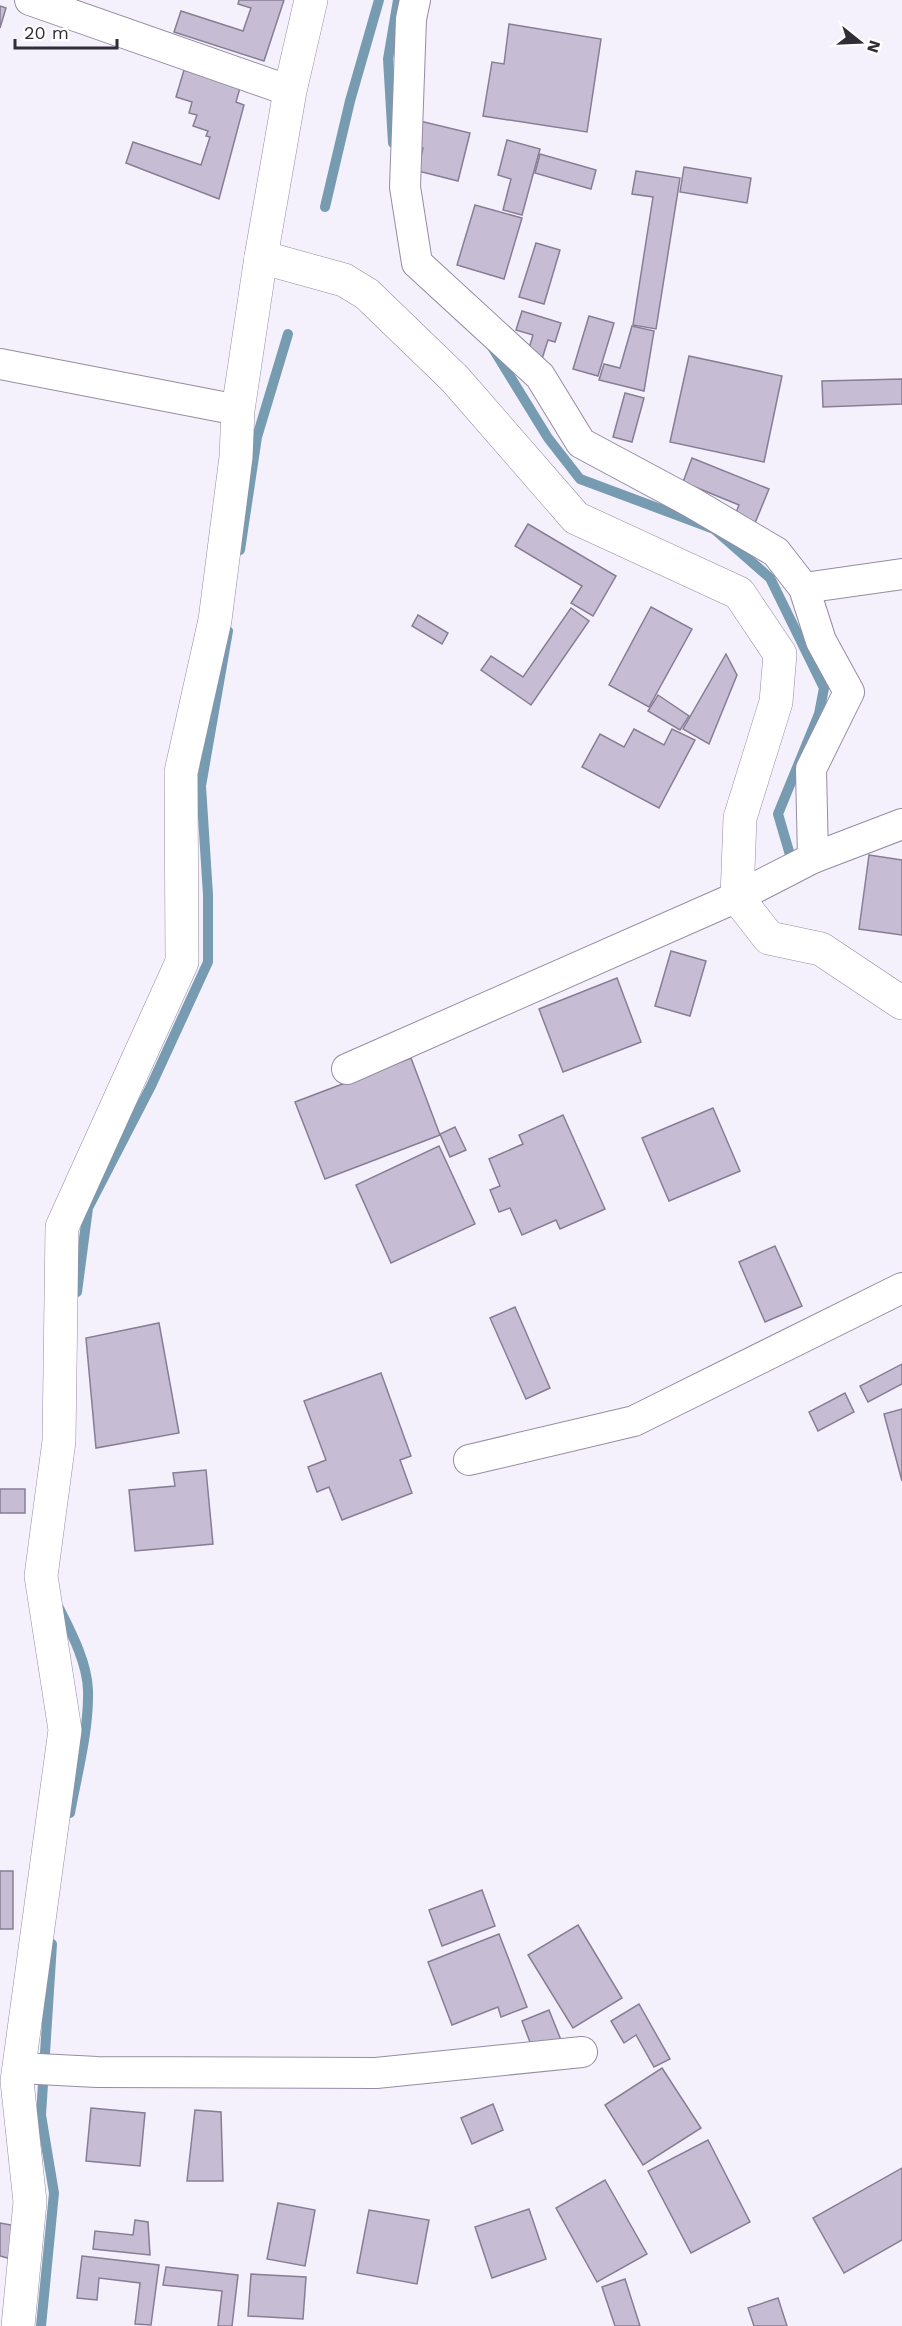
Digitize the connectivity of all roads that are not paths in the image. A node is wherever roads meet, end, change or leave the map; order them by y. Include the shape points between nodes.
1 (30, 0) edge
2 (311, 0) edge
3 (415, 0) edge
4 (291, 91) junction
5 (261, 257) junction
6 (0, 364) edge
7 (238, 410) junction
8 (902, 574) edge
9 (804, 588) junction
10 (902, 824) edge
11 (813, 858) junction
12 (737, 897) junction
13 (902, 1003) edge
14 (347, 1069) dead end
15 (902, 1288) edge
16 (469, 1460) dead end
17 (582, 2052) dead end
18 (20, 2068) junction
19 (18, 2326) edge

1 - 4 street
2 - 4 street
3 - 9 street via 405,187 417,263 540,376 581,443 776,552
4 - 5 street
5 - 7 street
5 - 12 street via 344,280 367,294 455,379 576,518 739,593 780,654 776,702 740,818
6 - 7 street
7 - 18 street via 236,457 215,620 181,772 182,962 62,1227 59,1441 41,1576 64,1730
8 - 9 street
9 - 11 street via 821,641 849,692 811,770
10 - 11 street
11 - 12 street
12 - 13 street via 769,938 821,949
12 - 14 street
15 - 16 street via 634,1420
17 - 18 street via 376,2073
18 - 19 street via 17,2081 30,2202

